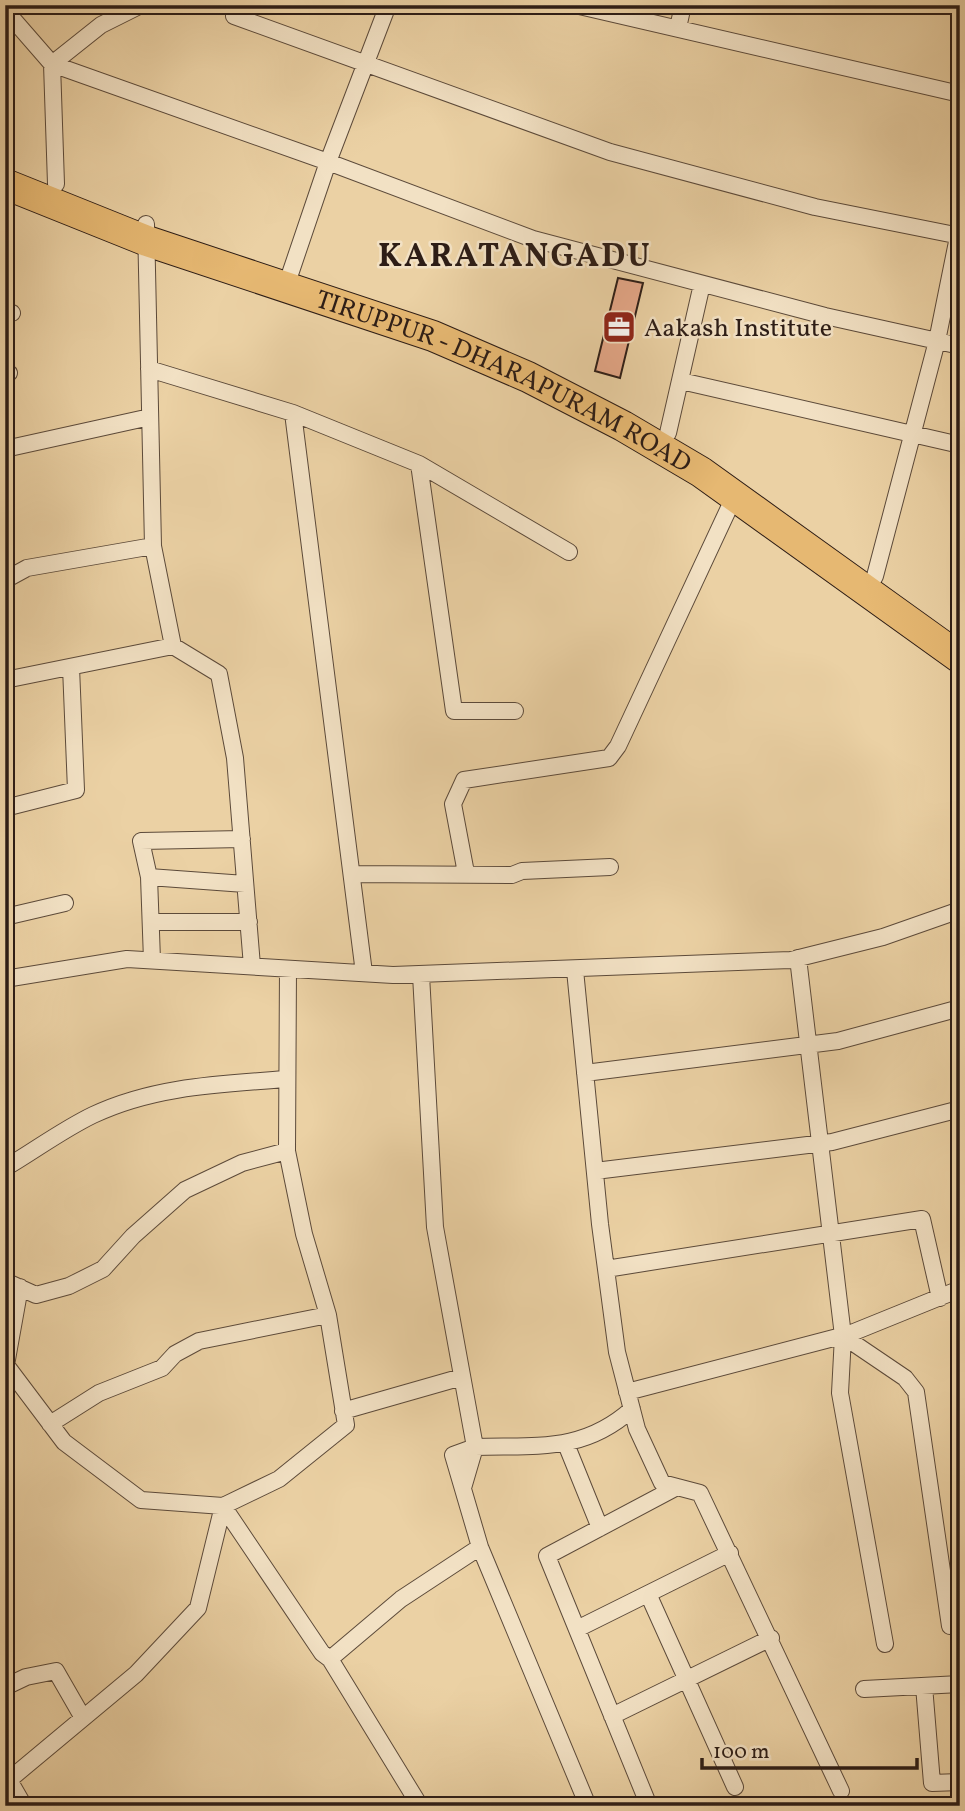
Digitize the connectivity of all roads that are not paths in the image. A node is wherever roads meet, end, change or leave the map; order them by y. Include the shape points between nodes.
1 (141, 5) edge
2 (388, 5) edge
3 (575, 5) edge
4 (683, 5) edge
5 (5, 10) edge
6 (234, 16) dead end
7 (678, 28) junction
8 (52, 64) junction
9 (367, 64) junction
10 (960, 94) edge
11 (328, 162) junction
12 (5, 163) edge
13 (5, 184) edge
14 (56, 184) junction
15 (147, 233) junction
16 (959, 233) edge
17 (288, 278) junction
18 (702, 284) junction
19 (937, 341) junction
20 (960, 346) edge
21 (149, 369) junction
22 (681, 381) junction
23 (293, 413) junction
24 (150, 417) junction
25 (668, 433) junction
26 (911, 434) junction
27 (960, 445) edge
28 (5, 449) edge
29 (419, 464) junction
30 (735, 495) junction
31 (153, 546) junction
32 (569, 552) dead end
33 (5, 580) edge
34 (871, 583) junction
35 (960, 635) edge
36 (173, 646) junction
37 (960, 658) edge
38 (71, 667) junction
39 (5, 680) edge
40 (515, 711) dead end
41 (5, 808) edge
42 (242, 839) junction
43 (610, 867) dead end
44 (466, 873) junction
45 (352, 874) junction
46 (149, 877) junction
47 (245, 884) junction
48 (65, 903) dead end
49 (960, 910) edge
50 (5, 917) edge
51 (151, 922) junction
52 (248, 922) junction
53 (799, 958) junction
54 (152, 960) junction
55 (252, 966) junction
56 (288, 969) junction
57 (575, 970) junction
58 (365, 973) junction
59 (421, 975) junction
60 (5, 979) edge
61 (960, 1008) edge
62 (808, 1045) junction
63 (585, 1073) junction
64 (287, 1079) junction
65 (960, 1109) edge
66 (820, 1144) junction
67 (287, 1150) junction
68 (5, 1168) edge
69 (594, 1171) junction
70 (831, 1234) junction
71 (606, 1269) junction
72 (13, 1284) edge
73 (960, 1289) edge
74 (940, 1298) junction
75 (328, 1315) junction
76 (843, 1336) junction
77 (462, 1377) junction
78 (627, 1392) junction
79 (632, 1409) junction
80 (343, 1410) junction
81 (50, 1424) junction
82 (566, 1444) junction
83 (475, 1447) junction
84 (677, 1487) junction
85 (223, 1506) junction
86 (600, 1528) junction
87 (480, 1548) junction
88 (730, 1553) junction
89 (649, 1596) junction
90 (950, 1626) dead end
91 (577, 1629) junction
92 (771, 1638) junction
93 (885, 1644) dead end
94 (330, 1659) junction
95 (686, 1679) junction
96 (960, 1684) edge
97 (924, 1686) junction
98 (5, 1687) edge
99 (864, 1689) dead end
100 (612, 1716) junction
101 (83, 1718) junction
102 (7, 1781) edge
103 (960, 1782) edge
104 (735, 1787) dead end
105 (841, 1791) dead end
106 (24, 1806) edge
107 (419, 1806) edge
108 (588, 1806) edge
109 (649, 1806) edge

1 - 8 street via 101,25
2 - 9 street
3 - 7 street
4 - 7 street
5 - 8 street
6 - 9 street
7 - 10 street
8 - 11 street
8 - 14 street
9 - 11 street
9 - 16 street via 610,152 815,206
11 - 17 street
11 - 18 street via 533,239
12 - 14 highway
13 - 15 highway, TIRUPPUR - DHARAPURAM ROAD
14 - 15 highway
15 - 17 highway, TIRUPPUR - DHARAPURAM ROAD
15 - 21 street
16 - 19 street
17 - 25 highway via 409,311 524,355
17 - 30 highway, TIRUPPUR - DHARAPURAM ROAD via 528,377 623,426
18 - 19 street
18 - 22 street
19 - 20 street
19 - 26 street
21 - 23 street
21 - 24 street
22 - 25 street
22 - 26 street
23 - 29 street
23 - 45 street
24 - 28 street
24 - 31 street
25 - 34 highway via 720,466
26 - 27 street
26 - 34 street
29 - 32 street
29 - 40 street via 454,711
30 - 34 highway, TIRUPPUR - DHARAPURAM ROAD
30 - 44 street via 609,758 464,780 453,804
31 - 33 street via 27,568
31 - 36 street
34 - 35 highway
34 - 37 highway, TIRUPPUR - DHARAPURAM ROAD
36 - 38 street
36 - 42 street via 219,674 236,758
38 - 39 street
38 - 41 street via 76,790
42 - 46 street via 141,841
42 - 47 street
43 - 44 street via 512,875
44 - 45 street
45 - 58 street
46 - 47 street
46 - 51 street
47 - 52 street
48 - 50 street
49 - 53 street via 883,937
51 - 52 street
51 - 54 street
52 - 55 street
53 - 57 street
53 - 62 street
54 - 55 street
54 - 60 street via 127,959
55 - 56 street
56 - 58 street
56 - 64 street
57 - 59 street
57 - 63 street
58 - 59 street
59 - 77 street via 435,1227
61 - 62 street
62 - 63 street
62 - 66 street
63 - 69 street
64 - 67 street
64 - 68 street via 179,1087 140,1099 93,1115
65 - 66 street
66 - 69 street
66 - 70 street
67 - 72 street via 242,1163 185,1190 103,1269 69,1286 36,1295
67 - 75 street via 303,1234
69 - 71 street
70 - 71 street
70 - 74 street via 922,1219
70 - 76 street
71 - 78 street
72 - 81 street via 6,1366
73 - 74 street
74 - 76 street
75 - 80 street
75 - 81 street via 199,1341 175,1354 162,1368 99,1393
76 - 78 street
76 - 90 street via 905,1378 916,1392
76 - 93 street via 840,1393
77 - 80 street
77 - 83 street
78 - 79 street
79 - 82 street via 611,1428
79 - 84 street via 662,1483
80 - 85 street via 346,1425 279,1479
81 - 85 street via 64,1442 141,1500
82 - 83 street
82 - 86 street
83 - 87 street via 453,1455
84 - 86 street
84 - 88 street via 700,1493
85 - 94 street
85 - 101 street via 198,1608 136,1674
86 - 91 street via 547,1556
87 - 94 street via 401,1599
87 - 108 street
88 - 89 street
88 - 92 street
89 - 91 street
89 - 95 street
91 - 100 street
92 - 95 street
92 - 105 street
94 - 107 street
95 - 100 street
95 - 104 street
96 - 97 street
97 - 99 street
97 - 103 street via 932,1783
98 - 101 street via 56,1671
100 - 109 street
101 - 102 street
102 - 106 street

